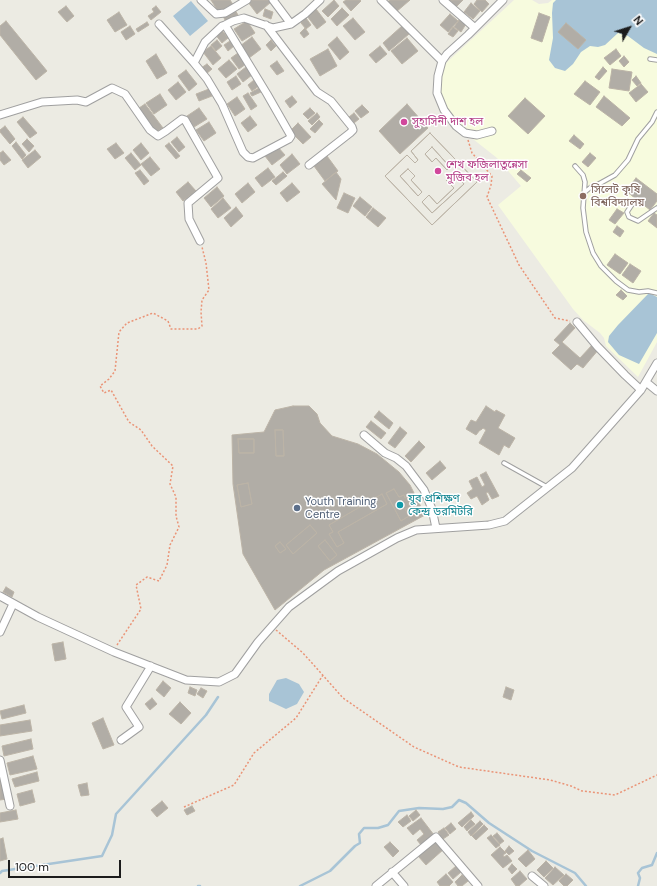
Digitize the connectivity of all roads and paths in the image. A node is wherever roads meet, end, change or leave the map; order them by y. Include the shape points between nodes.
1 (201, 0) edge
2 (247, 0) edge
3 (273, 0) edge
4 (320, 0) edge
5 (381, 0) edge
6 (443, 0) edge
7 (503, 0) edge
8 (160, 24) dead end
9 (291, 24) junction
10 (225, 25) junction
11 (266, 25) junction
12 (475, 28) junction
13 (650, 59) dead end
14 (657, 60) edge
15 (442, 61) junction
16 (194, 63) junction
17 (657, 112) edge
18 (0, 116) edge
19 (492, 131) dead end
20 (465, 133) junction
21 (309, 165) dead end
22 (575, 166) dead end
23 (585, 192) junction
24 (633, 203) dead end
25 (657, 208) edge
26 (200, 241) joint
27 (657, 294) edge
28 (577, 322) joint
29 (657, 363) edge
30 (646, 382) junction
31 (641, 390) junction
32 (657, 391) edge
33 (364, 435) dead end
34 (504, 462) dead end
35 (548, 487) junction
36 (436, 528) junction
37 (0, 596) edge
38 (13, 604) junction
39 (272, 627) junction
40 (0, 632) edge
41 (114, 652) junction
42 (151, 666) junction
43 (323, 675) junction
44 (121, 740) dead end
45 (0, 760) edge
46 (657, 775) edge
47 (10, 806) dead end
48 (184, 807) dead end
49 (392, 872) junction
50 (532, 876) dead end
51 (376, 886) edge
52 (404, 886) edge
53 (478, 886) edge
54 (544, 886) edge

1 - 2 street via 216,14
3 - 9 street
4 - 9 street
5 - 15 street
6 - 12 street
7 - 12 street
8 - 16 street
9 - 11 street via 273,28
10 - 11 street via 244,18
10 - 16 street via 205,42
10 - 16 street via 267,94 290,136 289,139 253,158 248,157 243,152 222,104
11 - 21 street via 317,92 331,101 353,130
12 - 15 street via 446,54
13 - 14 lane
15 - 20 street via 437,93 444,110
17 - 23 lane via 638,139 628,160 615,175
18 - 26 street via 42,102 86,102 112,88 125,94 150,130 158,136 182,118 218,178 188,204 189,219
19 - 20 street via 477,135
20 - 28 path via 472,153 492,176 487,197 519,266 556,318
22 - 23 lane via 583,175
23 - 27 lane via 583,208 586,232 593,253 601,266 628,290
24 - 25 lane via 627,212 629,217 638,220
26 - 41 path via 209,290 202,300 202,326 198,329 171,329 168,322 152,313 127,323 118,332 115,371 110,379 100,386 104,393 111,390 128,422 141,430 152,446 174,466 170,484 176,497 178,527 170,545 167,565 159,581 147,577 136,585 141,609 119,640
28 - 31 street
29 - 30 street
30 - 31 street
30 - 32 street
31 - 35 street via 572,468
33 - 36 street via 385,453 406,466 424,490
34 - 35 lane
35 - 36 street via 505,522
36 - 39 street via 416,530 397,538 338,571 289,607
37 - 38 street
38 - 40 street
38 - 41 street
39 - 42 street via 235,674 219,682 186,680
39 - 43 path via 303,653
41 - 42 street
42 - 44 street via 126,707 138,728
43 - 46 path via 343,698 414,747 459,767 550,780 582,791 615,795
43 - 48 path via 296,718 254,753 234,785
45 - 47 street
49 - 51 street
49 - 52 street
49 - 53 street via 436,837
50 - 54 street

